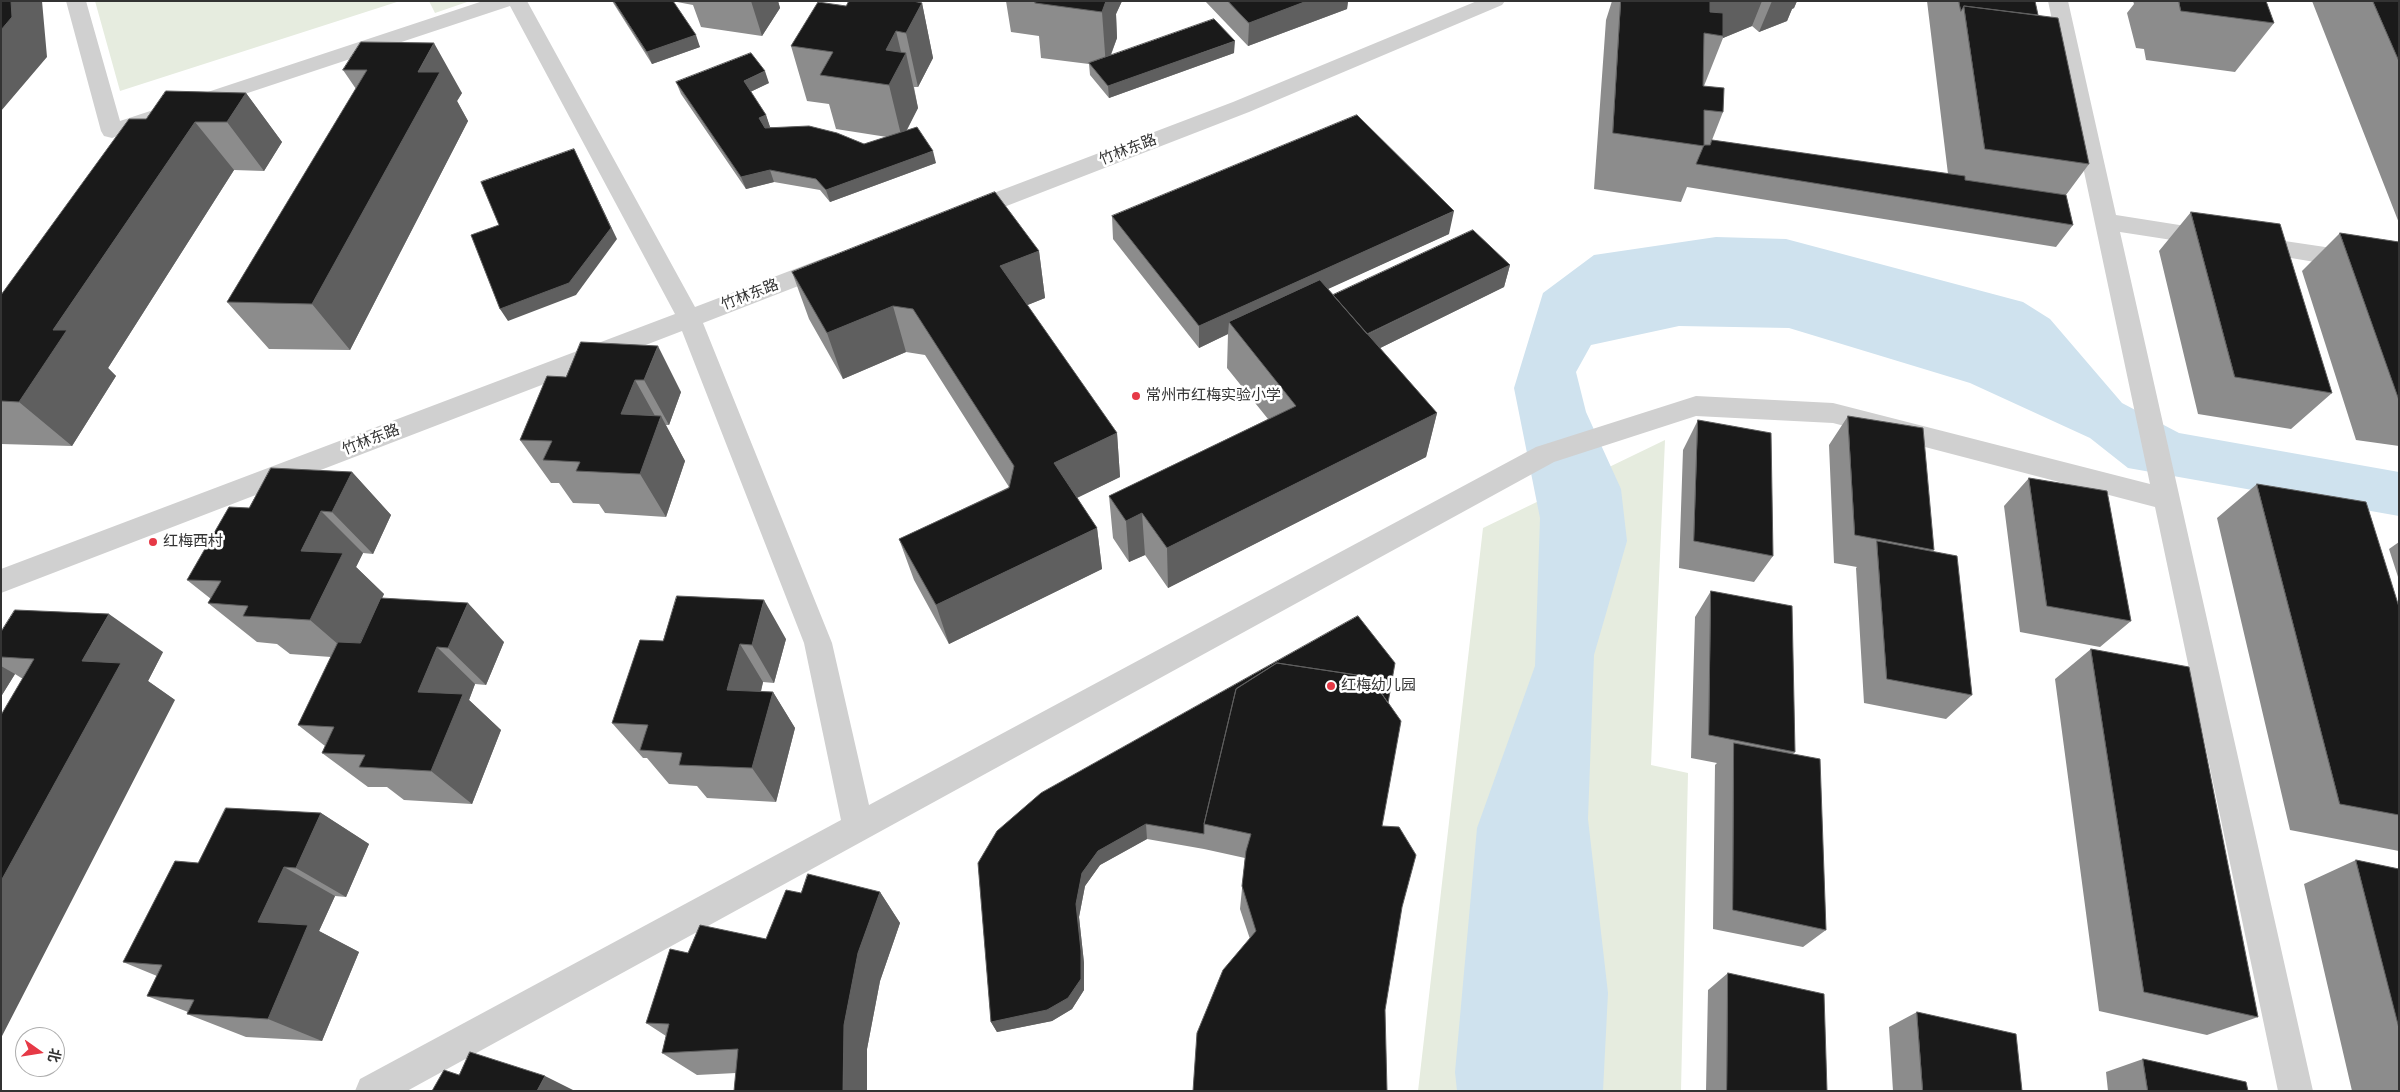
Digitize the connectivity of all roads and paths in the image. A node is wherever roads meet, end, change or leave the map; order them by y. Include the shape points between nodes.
1 (76, 1) edge
2 (504, 1) edge
3 (517, 1) edge
4 (1495, 1) edge
5 (2058, 1) edge
6 (947, 220) edge
7 (2106, 222) junction
8 (846, 258) edge
9 (2399, 267) edge
10 (689, 318) junction
11 (2167, 499) junction
12 (1, 581) edge
13 (858, 828) junction
14 (372, 1091) edge
15 (2296, 1091) edge

1 - 2 street via 112,130
3 - 10 street
4 - 6 street, 竹林东路 via 1241,107
5 - 7 street
7 - 9 street
7 - 11 street
8 - 10 street, 竹林东路
10 - 12 street, 竹林东路
10 - 13 street via 818,642
11 - 13 street via 1833,413 1696,406 1545,454
11 - 15 street
13 - 14 street

